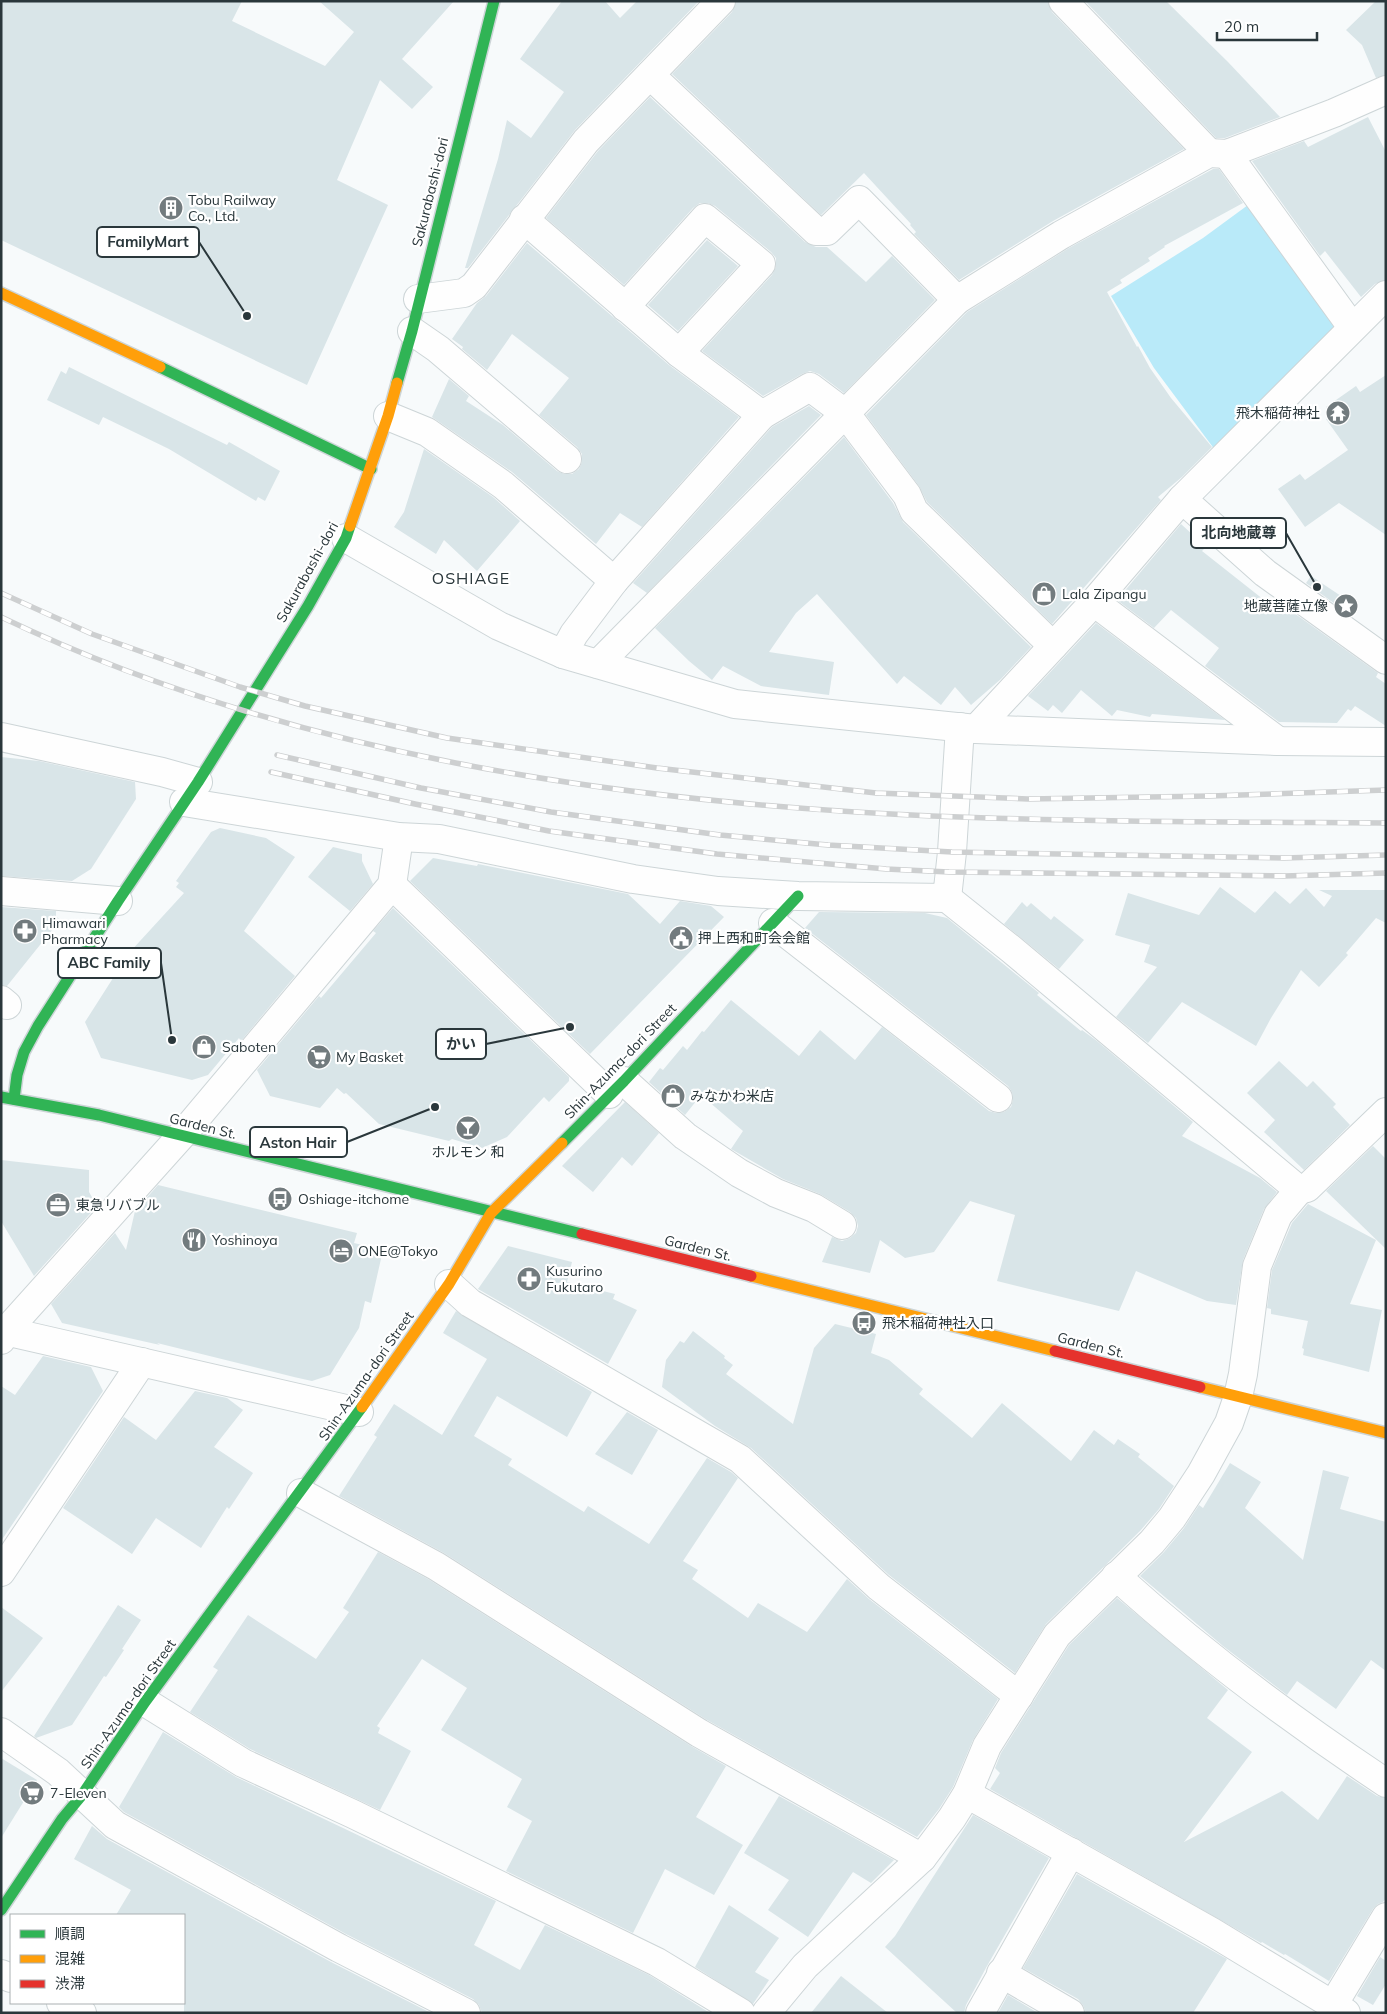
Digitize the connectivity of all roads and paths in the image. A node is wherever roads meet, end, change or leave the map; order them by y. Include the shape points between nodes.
1 (494, 1) edge
2 (720, 1) edge
3 (1063, 1) edge
4 (650, 75) junction
5 (1386, 90) edge
6 (1218, 153) junction
7 (524, 219) junction
8 (1, 293) edge
9 (1386, 295) edge
10 (418, 299) junction
11 (957, 300) junction
12 (625, 307) junction
13 (1352, 327) junction
14 (412, 331) junction
15 (679, 353) junction
16 (846, 414) junction
17 (762, 415) junction
18 (388, 416) junction
19 (567, 459) dead end
20 (370, 469) junction
21 (1182, 499) junction
22 (346, 538) junction
23 (614, 581) junction
24 (1094, 602) junction
25 (1053, 646) junction
26 (563, 654) junction
27 (1386, 660) edge
28 (598, 664) junction
29 (968, 728) junction
30 (1, 737) edge
31 (1278, 742) junction
32 (1386, 742) edge
33 (191, 792) junction
34 (399, 837) junction
35 (392, 885) junction
36 (1, 891) edge
37 (798, 896) junction
38 (947, 898) junction
39 (118, 901) junction
40 (773, 923) junction
41 (616, 1088) junction
42 (1, 1097) edge
43 (998, 1098) dead end
44 (14, 1099) junction
45 (1386, 1112) edge
46 (181, 1136) junction
47 (1299, 1190) junction
48 (491, 1213) junction
49 (842, 1225) dead end
50 (449, 1284) junction
51 (3, 1333) edge
52 (142, 1362) junction
53 (1238, 1397) junction
54 (359, 1412) junction
55 (1386, 1433) edge
56 (301, 1493) junction
57 (1, 1572) edge
58 (1116, 1576) junction
59 (1019, 1696) junction
60 (145, 1702) junction
61 (1, 1732) edge
62 (1386, 1783) edge
63 (967, 1794) junction
64 (82, 1795) junction
65 (1071, 1852) junction
66 (922, 1858) junction
67 (1, 1910) edge
68 (1386, 1917) edge
69 (1002, 1973) junction
70 (63, 2004) edge
71 (1340, 2009) edge
72 (82, 2013) edge
73 (466, 2013) edge
74 (741, 2013) edge
75 (766, 2013) edge
76 (980, 2013) edge
77 (1070, 2013) edge

1 - 10 street, Sakurabashi-dori
2 - 4 street
3 - 6 street
4 - 7 street via 586,141
4 - 11 street via 816,231 827,231 859,200
5 - 6 street via 1334,113
6 - 11 street via 1061,235
6 - 13 street
7 - 10 street via 474,286 464,294
7 - 12 street
8 - 20 street
9 - 13 street
10 - 14 street, Sakurabashi-dori
11 - 16 street
12 - 15 street
12 - 15 street via 705,218 761,264
13 - 21 street
14 - 18 street, Sakurabashi-dori
14 - 19 street via 438,349
15 - 17 street
16 - 17 street via 810,387
16 - 25 street via 907,495 914,511
16 - 28 street
17 - 23 street
18 - 20 street, Sakurabashi-dori
18 - 23 street via 427,432 503,485
20 - 22 street, Sakurabashi-dori
21 - 24 street
21 - 27 street via 1265,573
22 - 26 street via 498,626
22 - 33 street, Sakurabashi-dori via 308,606
23 - 26 street
24 - 25 street
24 - 31 street
25 - 29 street
26 - 28 street
28 - 29 street via 735,704
29 - 31 street
29 - 38 street
30 - 33 street via 162,772
31 - 32 street
33 - 34 street
33 - 39 street, Sakurabashi-dori
34 - 35 street
34 - 37 street via 439,839 633,879 718,891
35 - 41 street
35 - 46 street
36 - 39 street
37 - 38 street
37 - 40 street, Shin-Azuma-dori Street
38 - 47 street
39 - 44 street, Sakurabashi-dori via 24,1052
40 - 41 street, Shin-Azuma-dori Street
40 - 43 street
41 - 48 street, Shin-Azuma-dori Street
41 - 49 street via 739,1173 814,1208
42 - 44 street, Garden St.
44 - 46 street, Garden St. via 99,1114
45 - 47 street via 1307,1188
46 - 48 street, Garden St.
46 - 51 street
47 - 53 street via 1278,1215 1257,1266
48 - 50 street, Shin-Azuma-dori Street
48 - 53 street, Garden St.
50 - 54 street, Shin-Azuma-dori Street
50 - 59 street via 470,1303 740,1459 879,1588
51 - 52 street
52 - 54 street
52 - 57 street
53 - 55 street, Garden St.
53 - 58 street via 1229,1423 1172,1518
54 - 56 street, Shin-Azuma-dori Street
56 - 60 street, Shin-Azuma-dori Street
56 - 66 street via 436,1566 699,1733
58 - 59 street via 1057,1635
58 - 62 street via 1237,1676 1323,1741
59 - 63 street via 987,1746
60 - 64 street, Shin-Azuma-dori Street
60 - 74 street via 242,1762 657,1962
61 - 64 street via 58,1772
63 - 65 street
63 - 66 street
64 - 67 street, Shin-Azuma-dori Street via 62,1819
64 - 73 street via 115,1825 339,1948
65 - 69 street
65 - 71 street
66 - 75 street via 805,1966
68 - 71 street
69 - 76 street
69 - 77 street
70 - 72 street

